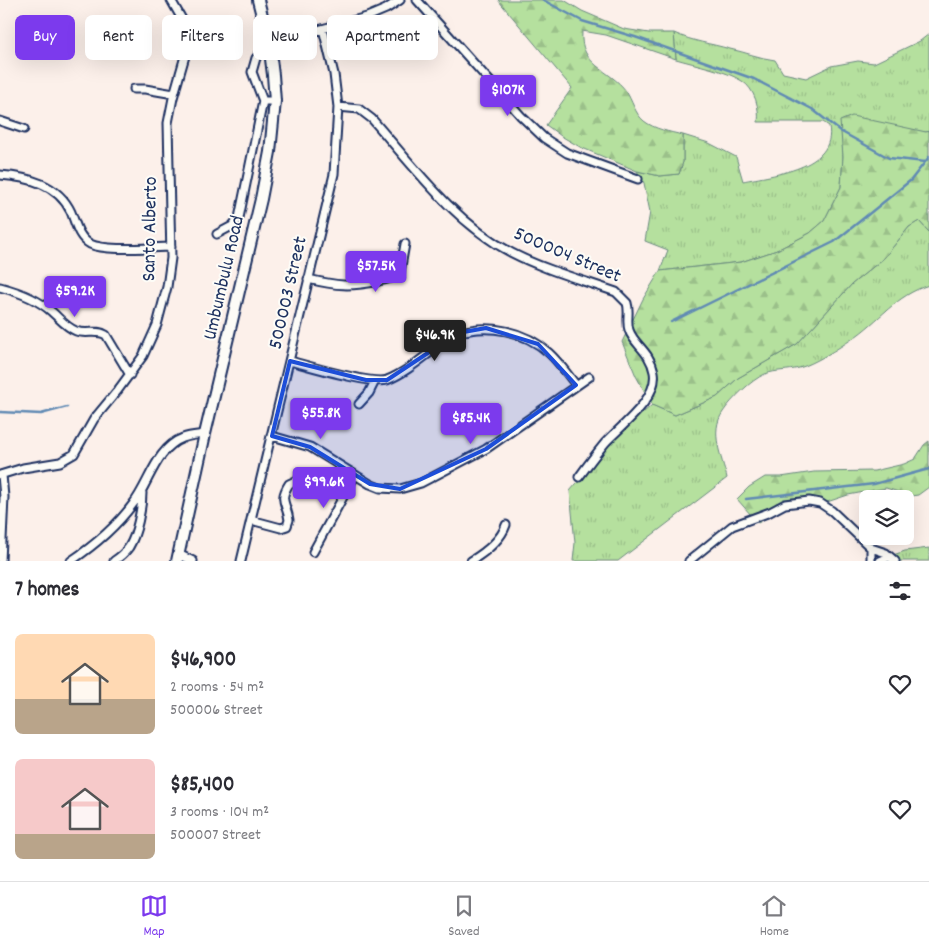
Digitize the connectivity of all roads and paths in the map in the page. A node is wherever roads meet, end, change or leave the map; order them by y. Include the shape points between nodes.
1 (171, 0) edge
2 (258, 0) edge
3 (400, 0) edge
4 (417, 0) edge
5 (262, 15) edge
6 (323, 29) junction
7 (317, 30) edge
8 (255, 60) edge
9 (271, 60) edge
10 (134, 89) dead end
11 (174, 94) junction
12 (263, 101) junction
13 (274, 101) junction
14 (338, 107) junction
15 (0, 121) edge
16 (24, 129) dead end
17 (0, 175) edge
18 (638, 179) dead end
19 (217, 234) dead end
20 (405, 244) dead end
21 (170, 247) junction
22 (308, 279) junction
23 (0, 288) edge
24 (290, 361) junction
25 (130, 375) junction
26 (588, 377) dead end
27 (374, 381) junction
28 (576, 386) junction
29 (359, 404) dead end
30 (205, 434) junction
31 (272, 436) junction
32 (1, 475) edge
33 (355, 475) junction
34 (304, 477) dead end
35 (579, 477) dead end
36 (142, 490) junction
37 (251, 520) junction
38 (506, 525) dead end
39 (871, 548) junction
40 (313, 552) dead end
41 (177, 558) edge
42 (692, 560) edge
43 (1, 561) edge
44 (71, 561) edge
45 (114, 561) edge
46 (193, 561) edge
47 (241, 561) edge
48 (470, 561) edge
49 (871, 561) edge
50 (880, 561) edge
51 (895, 561) edge

1 - 11 street, Santo Alberto via 183,21 186,44
2 - 5 main road, Umbumbulu Road
3 - 6 street via 367,17
4 - 18 street via 544,138 567,153
6 - 7 street
6 - 14 street, 500003 Street
8 - 12 street via 252,72
9 - 13 main road, Umbumbulu Road
10 - 11 street
11 - 21 street, Santo Alberto via 168,128
12 - 13 street
12 - 19 street via 239,218
13 - 30 main road, Umbumbulu Road via 270,152 261,199
14 - 22 street, 500003 Street via 334,175
14 - 35 street, 500004 Street via 359,109 368,116 449,205 489,239 526,260 616,292 627,303 628,327 651,362 654,384 644,402 603,445
15 - 16 street
17 - 21 street via 28,178 57,193 71,212 80,236 92,245
20 - 22 street via 400,272 393,278 345,286
21 - 25 street, Santo Alberto via 168,282 157,325
22 - 24 street, 500003 Street
23 - 25 street via 41,303 76,331 102,332
24 - 27 street
24 - 31 street, 500003 Street
25 - 32 street, Santo Alberto via 94,419 74,454 60,462
26 - 28 street
27 - 28 street via 387,380 458,333 486,328 538,344 555,359
27 - 29 street
28 - 33 street via 486,450 420,483 390,489 370,484
30 - 36 street via 173,442
30 - 41 main road, Umbumbulu Road
31 - 33 street via 310,446
31 - 37 street, 500003 Street
32 - 43 street via 4,497
33 - 40 street
34 - 37 street via 289,484 284,495 289,520 287,526 281,528
36 - 44 street via 102,539
36 - 45 street via 141,507 131,542
37 - 47 street, 500003 Street
38 - 48 street via 503,533
39 - 42 street via 832,511 820,503 809,501 785,504 737,524
39 - 49 street
39 - 51 street via 886,553
41 - 46 street
50 - 51 street via 889,557

